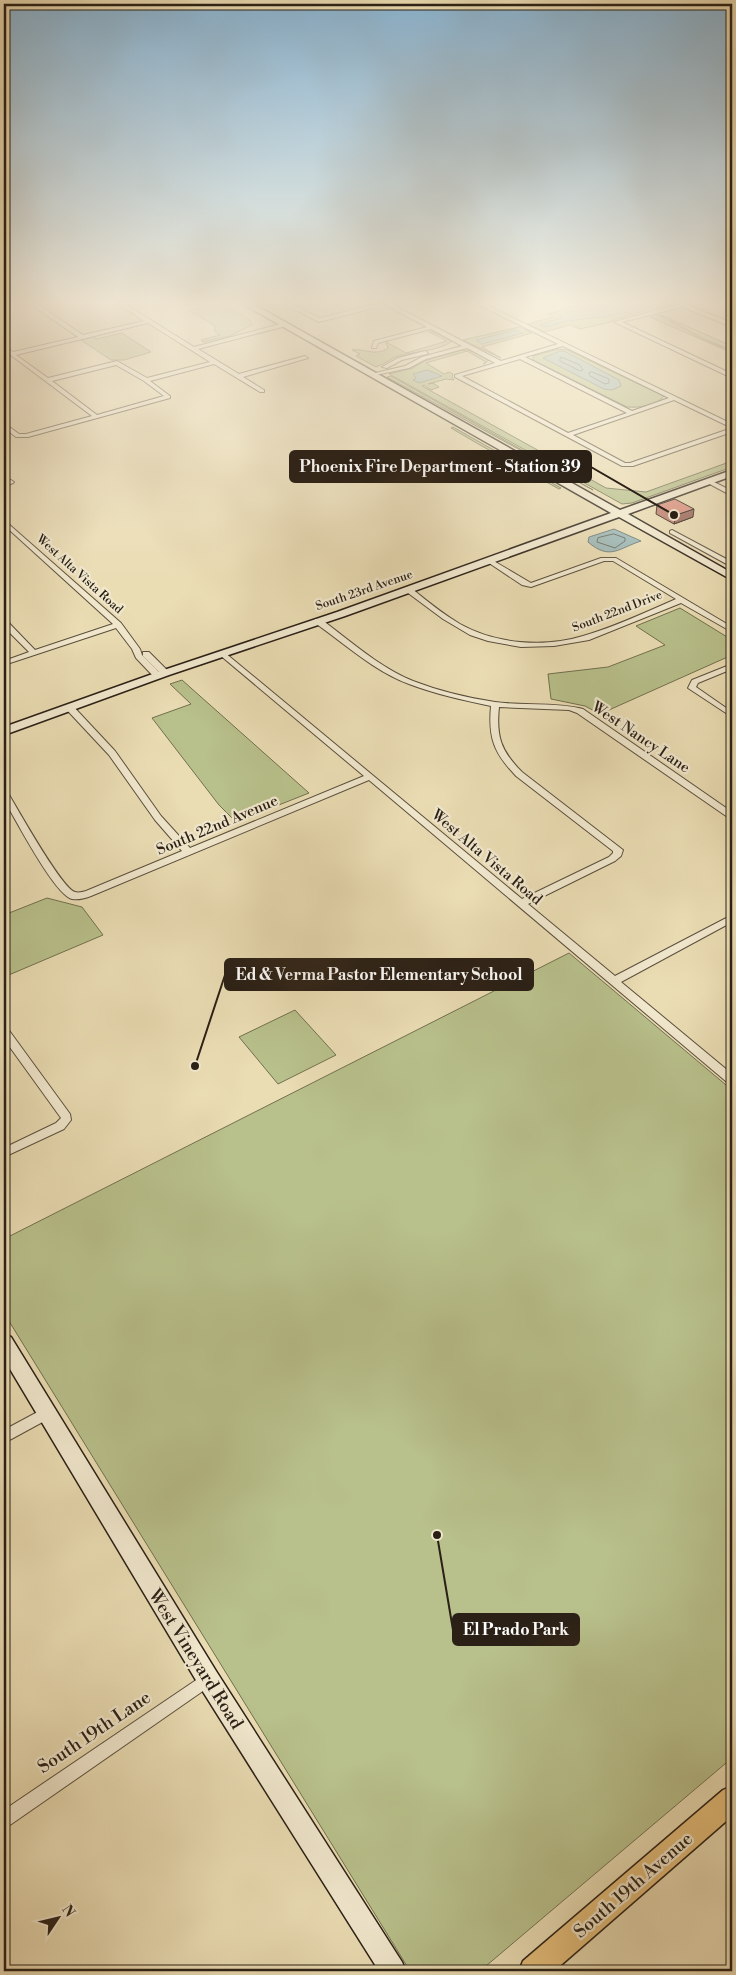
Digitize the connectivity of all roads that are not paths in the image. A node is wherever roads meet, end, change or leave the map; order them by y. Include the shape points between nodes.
1 (69, 396) edge
2 (167, 396) edge
3 (410, 396) edge
4 (494, 396) edge
5 (598, 396) edge
6 (672, 396) edge
7 (676, 398) junction
8 (632, 413) junction
9 (97, 417) junction
10 (4, 425) edge
11 (732, 426) edge
12 (732, 430) edge
13 (566, 435) junction
14 (732, 473) edge
15 (708, 481) junction
16 (11, 482) dead end
17 (4, 485) edge
18 (732, 494) edge
19 (620, 514) junction
20 (4, 522) edge
21 (14, 532) junction
22 (672, 532) dead end
23 (4, 535) edge
24 (490, 561) junction
25 (730, 570) edge
26 (408, 590) junction
27 (681, 600) junction
28 (318, 621) junction
29 (4, 623) edge
30 (118, 626) junction
31 (731, 628) edge
32 (34, 653) junction
33 (224, 654) junction
34 (4, 663) edge
35 (732, 666) edge
36 (162, 674) junction
37 (495, 704) junction
38 (69, 708) junction
39 (732, 716) edge
40 (4, 731) edge
41 (369, 777) junction
42 (4, 794) edge
43 (732, 802) edge
44 (721, 808) junction
45 (15, 810) junction
46 (4, 814) edge
47 (732, 816) edge
48 (188, 852) junction
49 (521, 903) junction
50 (732, 918) edge
51 (614, 981) junction
52 (4, 1032) edge
53 (732, 1080) edge
54 (4, 1153) edge
55 (4, 1343) edge
56 (45, 1414) junction
57 (4, 1437) edge
58 (208, 1679) junction
59 (732, 1799) edge
60 (4, 1819) edge
61 (393, 1971) edge
62 (534, 1971) edge

1 - 9 street
2 - 9 street
3 - 19 street
4 - 13 street
5 - 8 street
6 - 7 street
7 - 8 street
7 - 11 street
8 - 13 street
9 - 10 street via 21,436
12 - 13 street via 627,466
14 - 15 street, South 23rd Avenue
15 - 18 street
15 - 19 street, South 23rd Avenue
16 - 17 street
19 - 24 street, South 23rd Avenue
19 - 25 street
20 - 21 street, West Alta Vista Road
21 - 23 street
21 - 30 street, West Alta Vista Road
22 - 25 street
24 - 26 street, South 23rd Avenue
24 - 27 street via 529,585 608,558
26 - 27 street, South 22nd Drive via 457,626 472,633 534,645 586,638
26 - 28 street, South 23rd Avenue
27 - 31 street
28 - 33 street, South 23rd Avenue
28 - 37 street, West Nancy Lane via 372,662 410,682 454,696
29 - 32 street
30 - 32 street
30 - 36 street, West Alta Vista Road via 139,656
32 - 34 street
33 - 36 street, South 23rd Avenue
33 - 41 street, West Alta Vista Road
35 - 39 street via 692,684 692,690
36 - 38 street, South 23rd Avenue
37 - 44 street, West Nancy Lane via 569,708 584,713
37 - 49 street via 492,728 506,761 618,850 612,860
38 - 40 street, South 23rd Avenue
38 - 48 street via 112,753 158,818
41 - 48 street, South 22nd Avenue
41 - 49 street, West Alta Vista Road
42 - 45 street
43 - 44 street
44 - 47 street, West Nancy Lane
45 - 46 street
45 - 48 street, South 22nd Avenue via 41,856 66,891 74,896 88,894
49 - 51 street, West Alta Vista Road
50 - 51 street
51 - 53 street, West Alta Vista Road
52 - 54 street via 66,1120
55 - 56 street, West Vineyard Road
56 - 57 street
56 - 58 street, West Vineyard Road
58 - 60 street, South 19th Lane
58 - 61 street, West Vineyard Road
59 - 62 main road, South 19th Avenue

